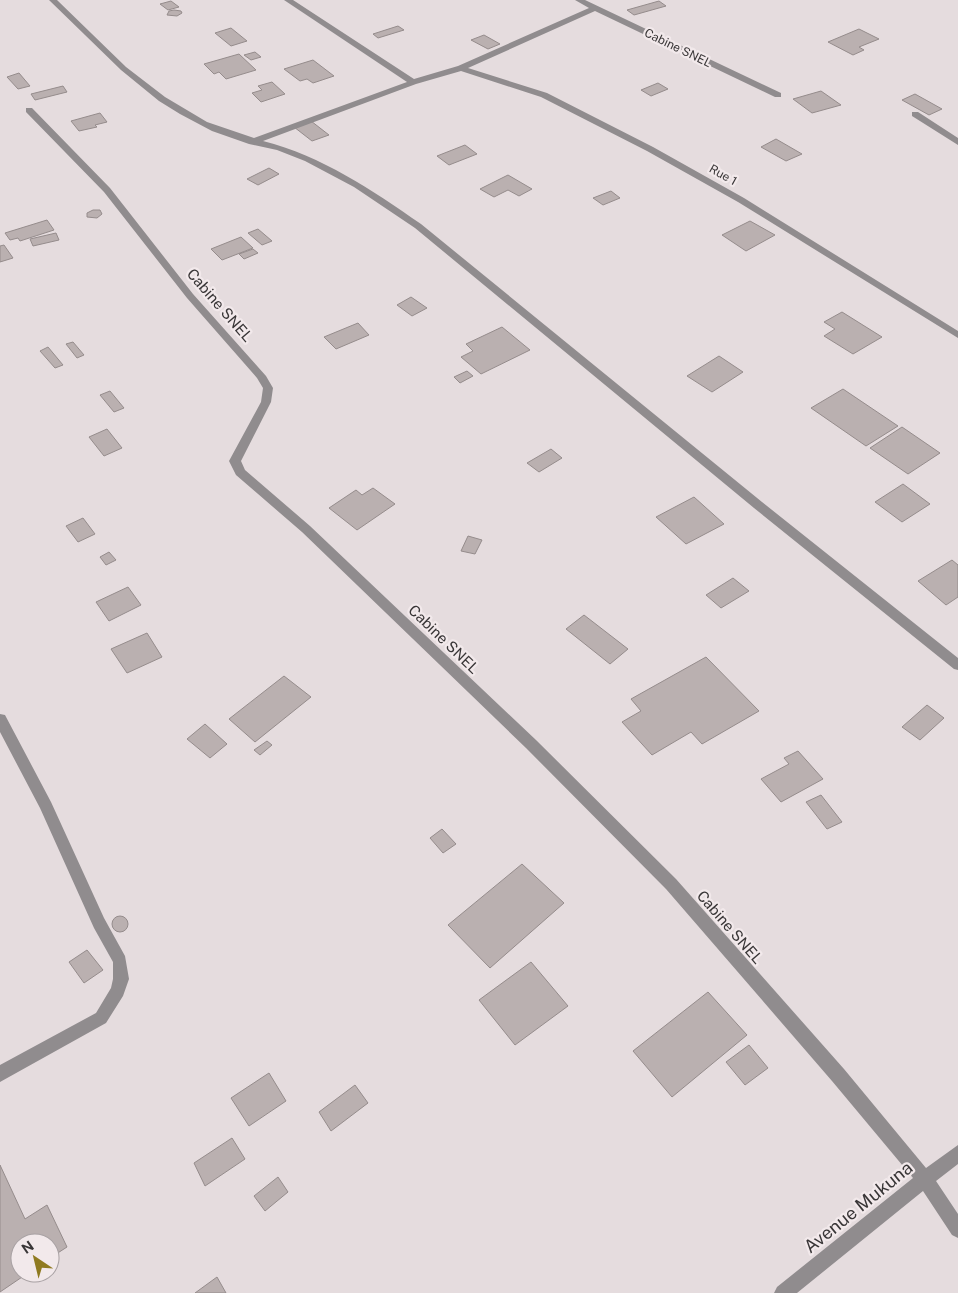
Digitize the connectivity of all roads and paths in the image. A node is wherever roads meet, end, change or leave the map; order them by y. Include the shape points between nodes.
1 (53, 0) edge
2 (288, 0) edge
3 (579, 0) edge
4 (595, 8) junction
5 (461, 68) junction
6 (413, 82) junction
7 (778, 95) dead end
8 (29, 110) dead end
9 (915, 114) dead end
10 (252, 142) junction
11 (958, 142) edge
12 (958, 335) edge
13 (958, 665) edge
14 (0, 719) edge
15 (0, 1074) edge
16 (958, 1153) edge
17 (925, 1180) junction
18 (958, 1229) edge
19 (783, 1293) edge

1 - 10 street via 111,60 155,94 205,125
2 - 6 street
3 - 4 street, Cabine SNEL
4 - 5 street
4 - 7 street, Cabine SNEL
5 - 6 street
5 - 12 street, Rue 1 via 544,95 650,149 750,205
6 - 10 street
8 - 17 street, Cabine SNEL via 107,190 190,296 262,376 268,388 266,402 235,461 240,472 306,529 531,744 671,884
9 - 11 street
10 - 13 street via 288,151 327,168 371,193 418,226
14 - 15 street via 46,806 99,923 120,961 121,979 118,992 101,1018
16 - 17 street, Avenue Mukuna
17 - 18 street
17 - 19 street, Avenue Mukuna

